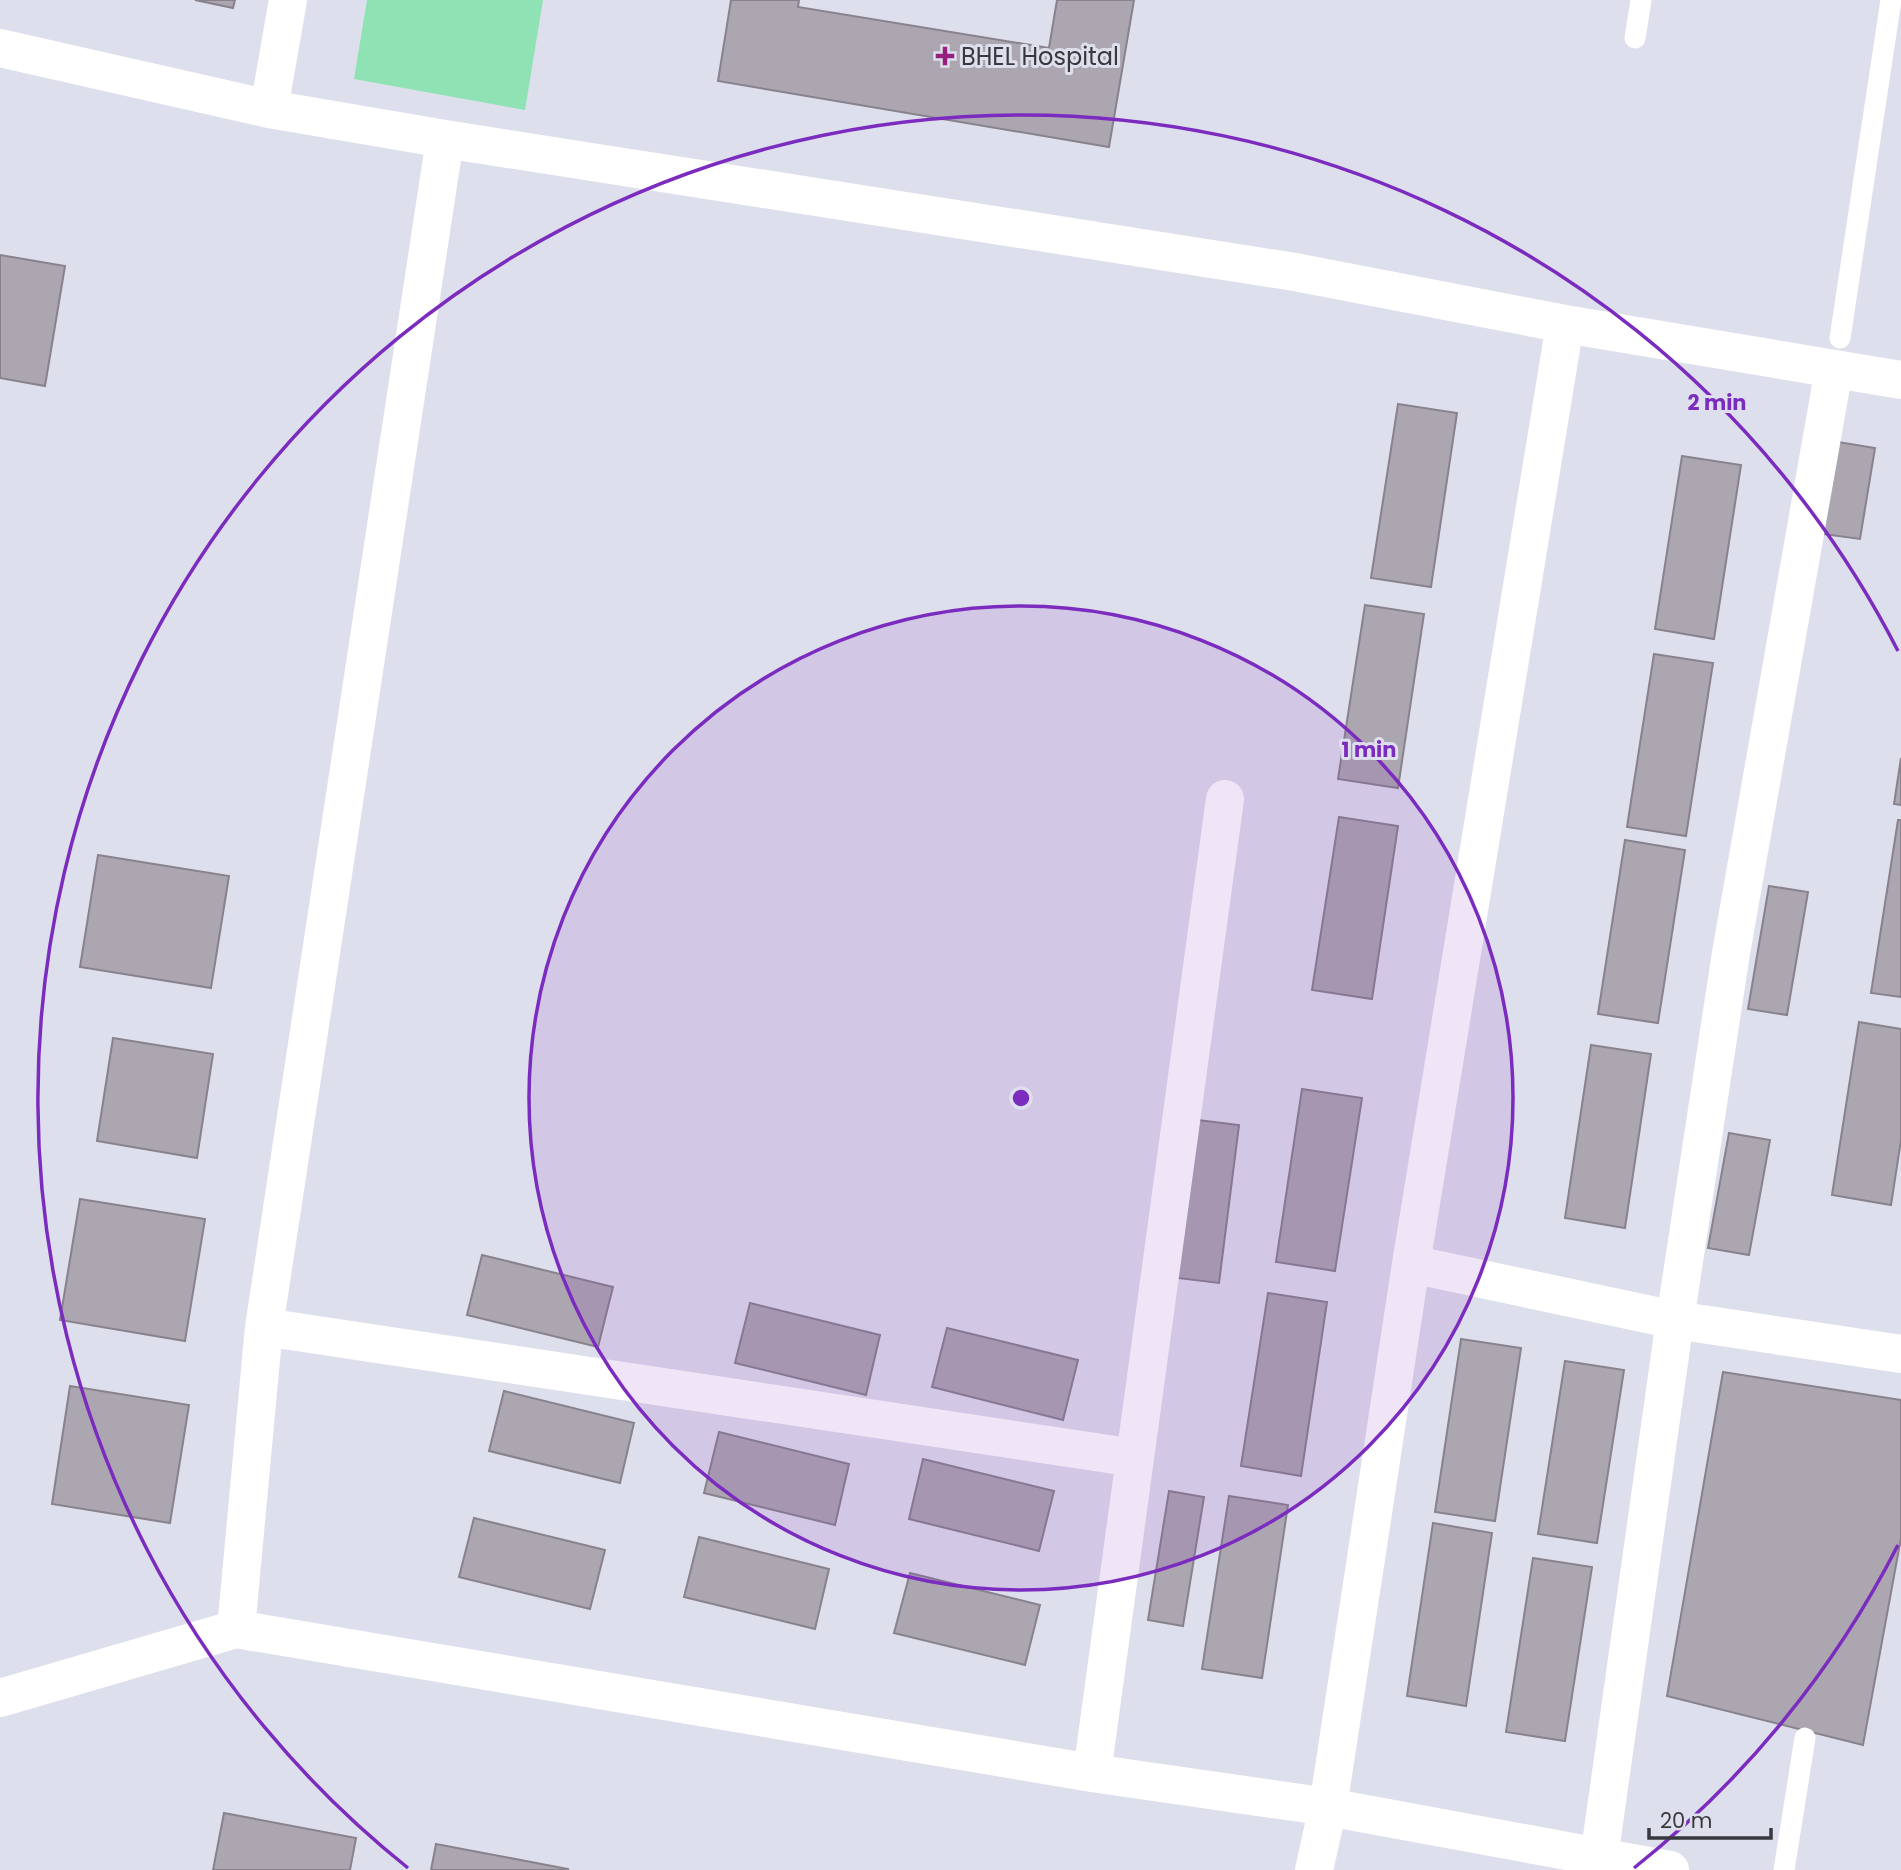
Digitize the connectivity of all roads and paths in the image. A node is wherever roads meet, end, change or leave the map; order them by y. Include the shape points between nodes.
1 (288, 0) edge
2 (1641, 0) edge
3 (1891, 0) edge
4 (1635, 38) dead end
5 (0, 48) edge
6 (270, 109) junction
7 (444, 139) junction
8 (1565, 324) junction
9 (1837, 354) junction
10 (1901, 380) edge
11 (1226, 799) dead end
12 (1411, 1264) junction
13 (1675, 1320) junction
14 (264, 1326) junction
15 (1901, 1354) edge
16 (1135, 1458) junction
17 (236, 1629) junction
18 (0, 1698) edge
19 (1805, 1738) dead end
20 (1092, 1773) junction
21 (1328, 1807) junction
22 (1599, 1858) junction
23 (1314, 1870) edge
24 (1671, 1870) edge
25 (1784, 1870) edge

1 - 6 street
2 - 4 lane
3 - 9 lane
5 - 6 street
6 - 7 street
7 - 8 street via 1295,272
7 - 14 street
8 - 9 street
8 - 12 street
9 - 10 street
9 - 13 street via 1731,953
11 - 16 street
12 - 13 street
12 - 21 street
13 - 15 street
13 - 22 street
14 - 16 street
14 - 17 street
16 - 20 street
17 - 18 street
17 - 20 street
19 - 25 lane
20 - 21 street
21 - 22 street
21 - 23 street
22 - 24 street

